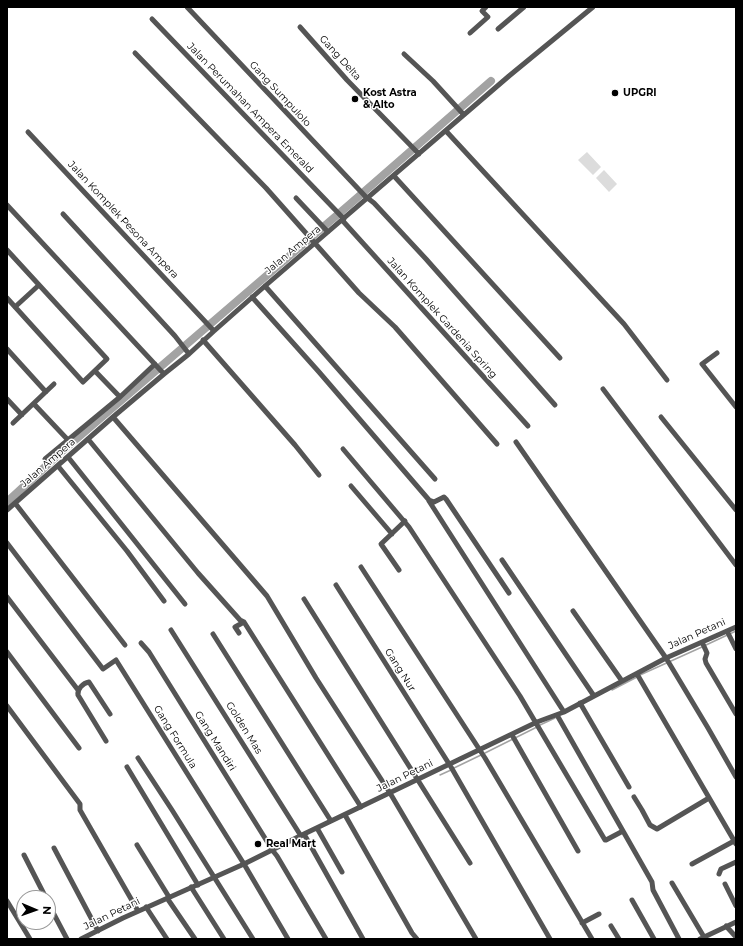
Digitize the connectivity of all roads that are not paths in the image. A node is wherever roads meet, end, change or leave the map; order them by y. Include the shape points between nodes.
1 (187, 7) edge
2 (486, 7) edge
3 (524, 7) edge
4 (593, 7) edge
5 (152, 19) dead end
6 (300, 26) dead end
7 (498, 29) dead end
8 (470, 33) dead end
9 (135, 52) dead end
10 (404, 54) dead end
11 (464, 114) junction
12 (446, 131) junction
13 (28, 132) dead end
14 (418, 153) junction
15 (394, 176) junction
16 (365, 195) junction
17 (296, 198) dead end
18 (7, 205) edge
19 (63, 214) dead end
20 (344, 219) junction
21 (327, 231) junction
22 (315, 242) junction
23 (7, 250) edge
24 (39, 285) junction
25 (265, 286) junction
26 (252, 297) junction
27 (7, 298) edge
28 (15, 307) junction
29 (212, 329) junction
30 (203, 340) junction
31 (7, 349) edge
32 (188, 353) junction
33 (716, 353) dead end
34 (560, 358) dead end
35 (160, 369) junction
36 (95, 371) junction
37 (667, 380) dead end
38 (54, 384) dead end
39 (603, 389) dead end
40 (46, 392) junction
41 (120, 397) junction
42 (7, 399) edge
43 (34, 404) junction
44 (555, 404) dead end
45 (736, 407) edge
46 (22, 415) junction
47 (113, 417) junction
48 (661, 417) dead end
49 (13, 423) dead end
50 (528, 426) dead end
51 (88, 439) junction
52 (68, 440) junction
53 (516, 442) dead end
54 (497, 444) dead end
55 (343, 449) dead end
56 (68, 457) junction
57 (45, 459) dead end
58 (58, 466) junction
59 (319, 475) dead end
60 (435, 479) dead end
61 (351, 486) dead end
62 (429, 500) junction
63 (16, 503) junction
64 (8, 506) edge
65 (736, 510) edge
66 (405, 521) junction
67 (392, 534) junction
68 (7, 543) edge
69 (502, 560) dead end
70 (736, 565) edge
71 (361, 568) dead end
72 (399, 570) dead end
73 (336, 585) dead end
74 (508, 593) dead end
75 (7, 597) edge
76 (304, 599) dead end
77 (164, 601) dead end
78 (184, 604) dead end
79 (573, 611) dead end
80 (244, 622) junction
81 (736, 627) edge
82 (171, 630) dead end
83 (728, 632) junction
84 (239, 633) dead end
85 (213, 634) dead end
86 (141, 643) dead end
87 (703, 643) junction
88 (125, 645) dead end
89 (736, 649) edge
90 (7, 652) edge
91 (667, 661) junction
92 (639, 677) junction
93 (622, 681) junction
94 (78, 690) junction
95 (594, 696) junction
96 (580, 703) junction
97 (7, 706) edge
98 (564, 712) junction
99 (110, 714) dead end
100 (736, 714) edge
101 (558, 717) junction
102 (537, 722) junction
103 (514, 738) junction
104 (106, 741) dead end
105 (79, 748) dead end
106 (481, 752) junction
107 (138, 758) dead end
108 (450, 766) junction
109 (127, 768) dead end
110 (736, 777) edge
111 (418, 779) junction
112 (629, 787) dead end
113 (390, 793) junction
114 (634, 797) dead end
115 (709, 798) junction
116 (361, 807) junction
117 (345, 815) junction
118 (331, 821) junction
119 (317, 828) junction
120 (623, 830) junction
121 (303, 835) junction
122 (735, 843) edge
123 (138, 845) dead end
124 (54, 848) dead end
125 (273, 851) junction
126 (578, 851) dead end
127 (24, 855) dead end
128 (736, 862) edge
129 (470, 863) dead end
130 (244, 864) junction
131 (692, 864) dead end
132 (342, 872) dead end
133 (719, 874) dead end
134 (214, 877) junction
135 (672, 883) dead end
136 (198, 884) junction
137 (725, 884) dead end
138 (191, 887) junction
139 (42, 890) edge
140 (168, 898) junction
141 (632, 900) dead end
142 (7, 901) edge
143 (736, 906) edge
144 (146, 907) junction
145 (138, 911) junction
146 (599, 914) dead end
147 (56, 918) edge
148 (736, 922) edge
149 (582, 923) junction
150 (611, 926) dead end
151 (726, 926) junction
152 (98, 931) junction
153 (736, 937) edge
154 (90, 938) edge
155 (706, 938) edge
156 (30, 939) edge
157 (67, 939) edge
158 (81, 939) edge
159 (167, 939) edge
160 (195, 939) edge
161 (224, 939) edge
162 (253, 939) edge
163 (288, 939) edge
164 (326, 939) edge
165 (363, 939) edge
166 (417, 939) edge
167 (476, 939) edge
168 (550, 939) edge
169 (592, 939) edge
170 (619, 939) edge
171 (654, 939) edge
172 (679, 939) edge

1 - 16 street, Gang Sumpulolo
2 - 8 street via 482,11 488,17
3 - 7 street
4 - 11 street, Jalan Ampera
5 - 20 street, Jalan Perumahan Ampera Emerald
6 - 14 street, Gang Delta via 347,80
9 - 22 street
10 - 11 street
11 - 12 street, Jalan Ampera
12 - 14 street, Jalan Ampera
12 - 37 street via 624,324
13 - 29 street, Jalan Komplek Pesona Ampera
14 - 15 street, Jalan Ampera
15 - 16 street, Jalan Ampera
15 - 34 street
16 - 20 street, Jalan Ampera
16 - 44 street, Gang Sumpulolo via 426,259
17 - 21 street
18 - 35 street
19 - 32 street
20 - 21 street, Jalan Ampera
20 - 50 street, Jalan Komplek Gardenia Spring
21 - 22 street, Jalan Ampera
22 - 25 street, Jalan Ampera
22 - 54 street via 359,293 395,327
23 - 24 street
24 - 28 street
24 - 36 street via 107,360
25 - 26 street, Jalan Ampera
25 - 60 street
26 - 29 street, Jalan Ampera
26 - 62 street
27 - 28 street
28 - 36 street via 83,382
29 - 30 street, Jalan Ampera
30 - 32 street, Jalan Ampera
30 - 59 street
31 - 40 street
32 - 35 street, Jalan Ampera
33 - 45 street via 702,364
35 - 41 street
35 - 47 street, Jalan Ampera
36 - 41 street
38 - 40 street
39 - 70 street
40 - 43 street
41 - 52 street
42 - 46 street
43 - 46 street
43 - 52 street
46 - 49 street
47 - 51 street, Jalan Ampera
47 - 113 street via 267,596
48 - 65 street
51 - 56 street, Jalan Ampera
51 - 80 street via 198,573
52 - 57 street
53 - 91 street
55 - 66 street
56 - 58 street, Jalan Ampera
56 - 78 street
58 - 63 street, Jalan Ampera
58 - 77 street
61 - 67 street
62 - 74 street via 434,502 446,498
62 - 98 street
63 - 64 street, Jalan Ampera
63 - 88 street
66 - 67 street
66 - 102 street
67 - 72 street via 381,544
68 - 130 street, Gang Formula via 103,669 116,660
69 - 95 street
71 - 106 street
73 - 108 street, Gang Nur
75 - 94 street
76 - 111 street
79 - 93 street
80 - 84 street via 235,627
80 - 116 street via 253,631
81 - 83 street, Jalan Petani
82 - 121 street, Golden Mas
83 - 87 street, Jalan Petani
83 - 89 street
85 - 118 street
86 - 125 street, Gang Mandiri
87 - 91 street, Jalan Petani
87 - 100 street via 707,652 706,663
90 - 105 street
91 - 92 street, Jalan Petani
91 - 110 street
92 - 93 street, Jalan Petani
92 - 115 street
93 - 95 street, Jalan Petani
94 - 99 street via 89,682
94 - 104 street via 78,695
95 - 96 street, Jalan Petani
96 - 98 street, Jalan Petani
96 - 112 street
97 - 145 street via 80,804 80,810
98 - 101 street, Jalan Petani
101 - 102 street, Jalan Petani
101 - 120 street
102 - 103 street, Jalan Petani
102 - 120 street via 605,840
103 - 106 street, Jalan Petani
103 - 126 street
106 - 108 street, Jalan Petani
106 - 149 street
107 - 134 street
108 - 111 street, Jalan Petani
108 - 168 street, Gang Nur
109 - 136 street
111 - 113 street, Jalan Petani
111 - 129 street
113 - 116 street, Jalan Petani
113 - 167 street
114 - 115 street via 650,826 657,829
115 - 122 street
116 - 117 street, Jalan Petani
117 - 118 street, Jalan Petani
117 - 166 street via 382,884
118 - 119 street, Jalan Petani
119 - 121 street, Jalan Petani
119 - 132 street
120 - 172 street via 652,882 652,890
121 - 125 street, Jalan Petani
121 - 165 street, Golden Mas
122 - 131 street
123 - 140 street
124 - 152 street
125 - 130 street, Jalan Petani
125 - 164 street, Gang Mandiri
127 - 139 street
128 - 133 street via 721,869
130 - 134 street, Jalan Petani
130 - 163 street, Gang Formula
134 - 136 street, Jalan Petani
134 - 162 street
135 - 155 street
136 - 138 street, Jalan Petani
137 - 143 street
138 - 140 street, Jalan Petani
138 - 161 street
140 - 144 street, Jalan Petani
140 - 160 street
141 - 171 street
142 - 156 street
144 - 145 street, Jalan Petani
144 - 159 street
145 - 152 street, Jalan Petani
146 - 149 street
147 - 157 street
148 - 151 street
149 - 169 street
150 - 170 street
151 - 153 street
151 - 155 street
152 - 154 street, Jalan Petani
154 - 158 street, Jalan Petani

